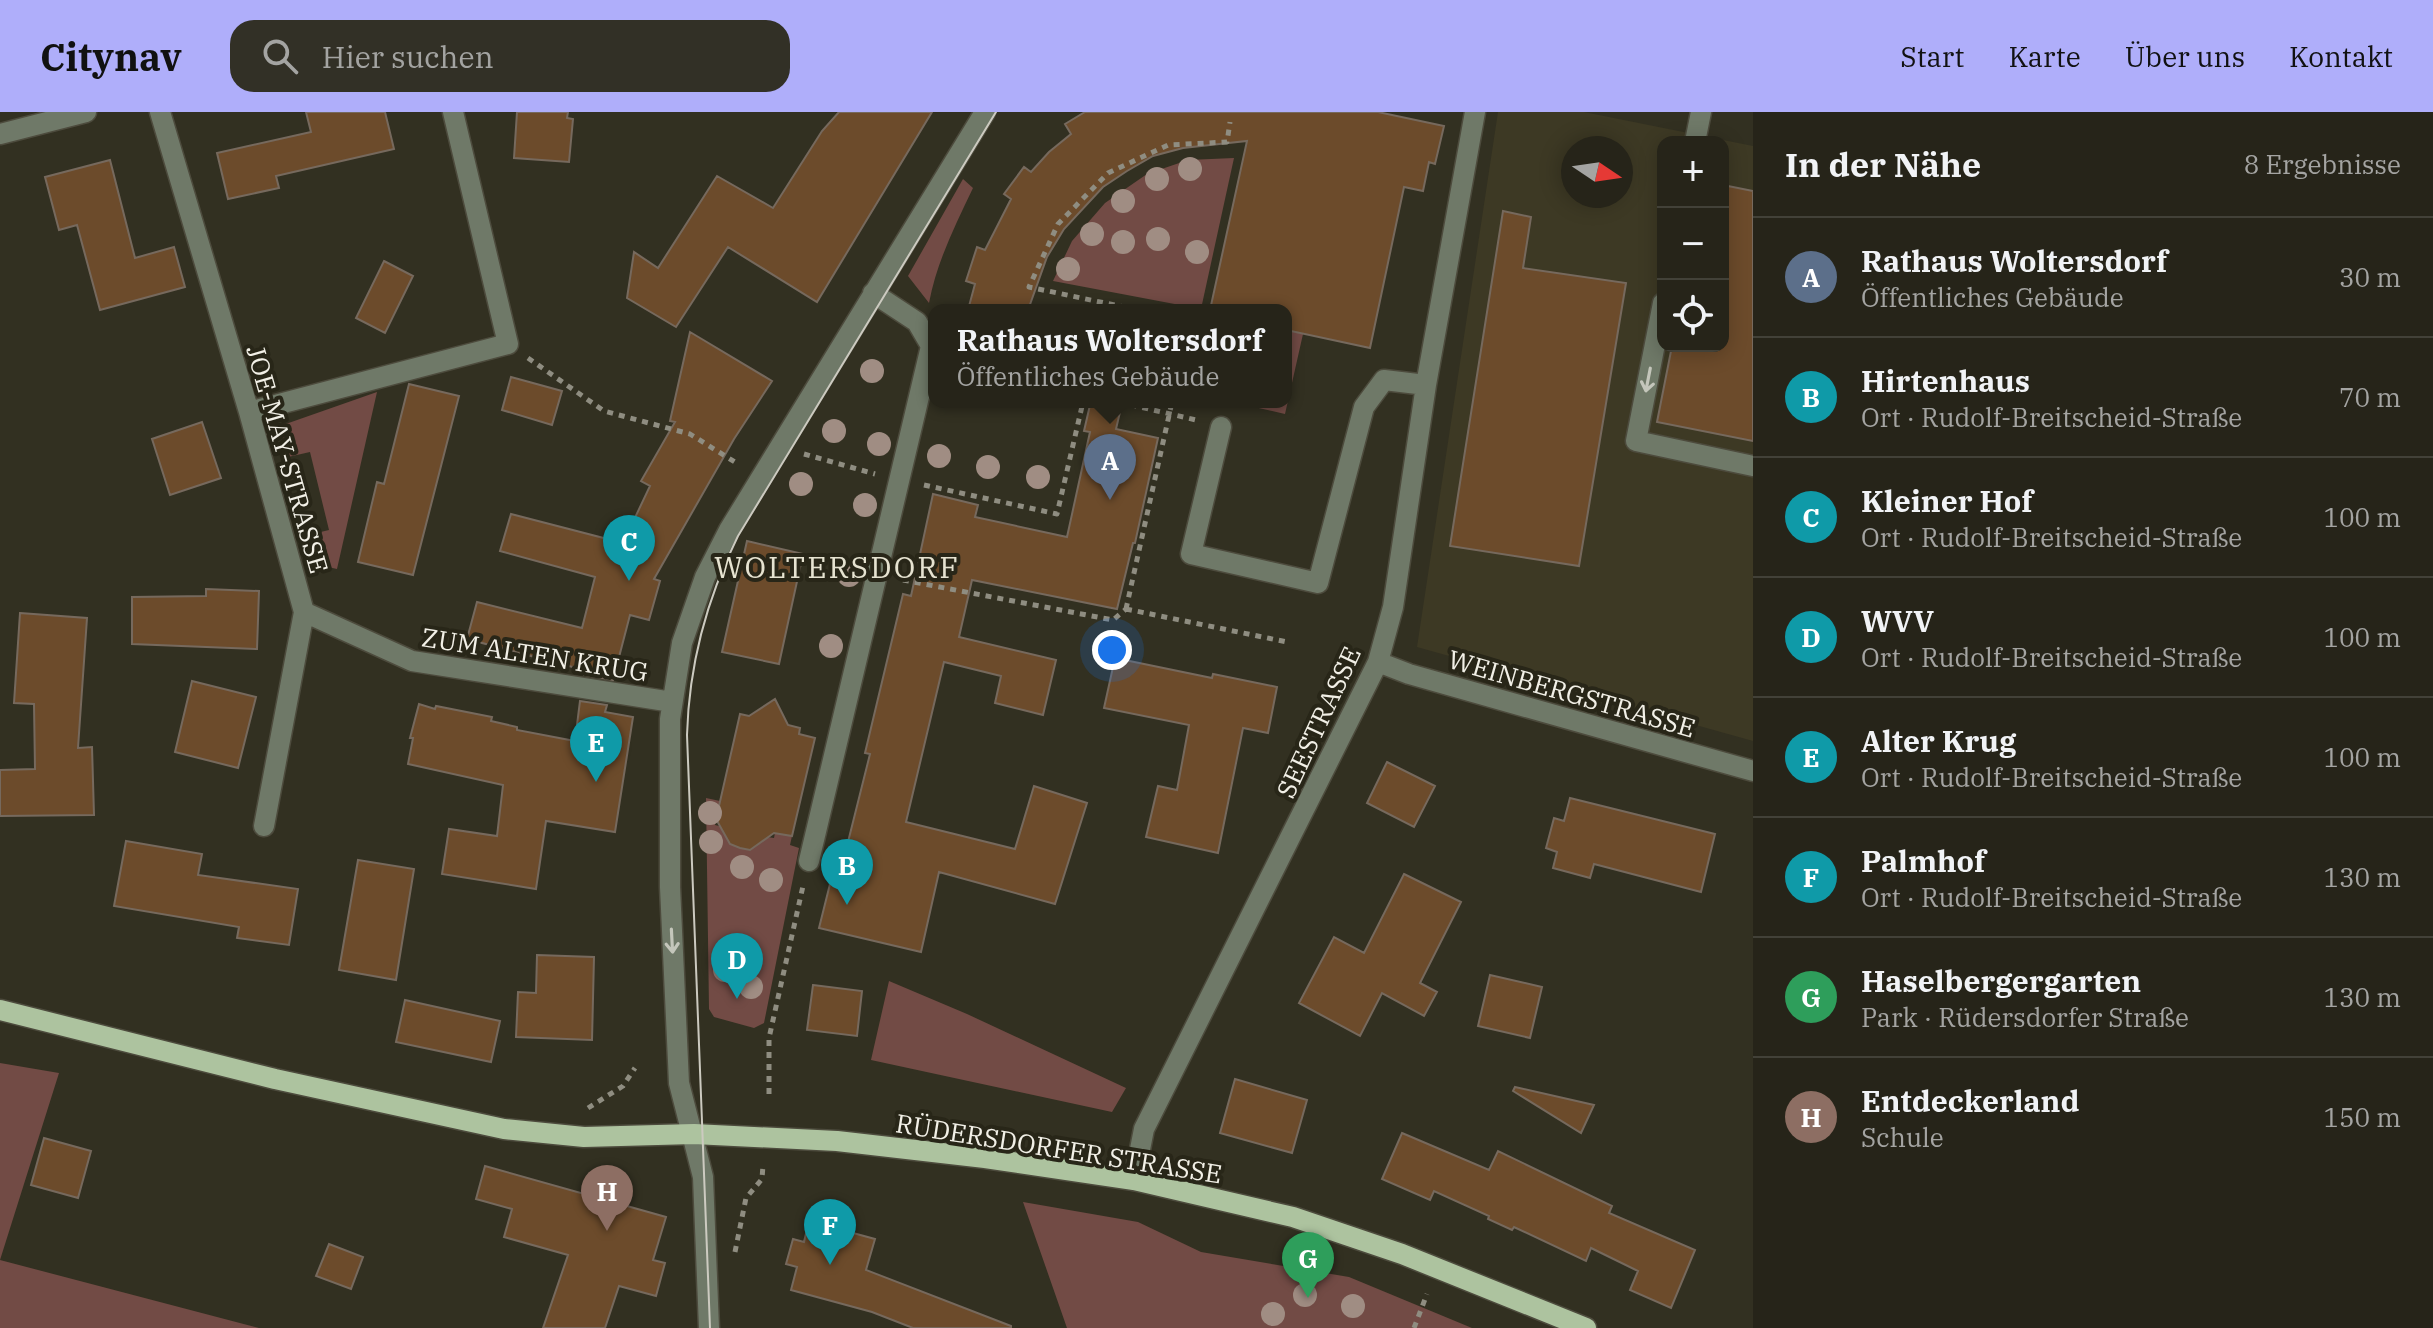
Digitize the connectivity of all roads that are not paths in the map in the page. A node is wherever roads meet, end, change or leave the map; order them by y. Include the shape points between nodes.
1 (86, 112) edge
2 (160, 112) edge
3 (453, 112) edge
4 (985, 112) edge
5 (1475, 112) edge
6 (1701, 112) edge
7 (0, 134) edge
8 (1696, 136) edge
9 (873, 293) junction
10 (1657, 334) edge
11 (928, 341) edge
12 (928, 359) edge
13 (1426, 385) junction
14 (249, 412) junction
15 (1221, 427) road end
16 (1753, 466) edge
17 (304, 612) junction
18 (1378, 662) junction
19 (672, 702) junction
20 (1753, 771) edge
21 (264, 826) dead end
22 (809, 861) road end
23 (0, 1010) edge
24 (694, 1134) junction
25 (1134, 1180) junction
26 (709, 1328) edge
27 (1586, 1328) edge

1 - 7 street
2 - 14 street, JOE-MAY-STRASSE
3 - 14 street via 508,344
4 - 9 street
5 - 13 street, SEESTRASSE
6 - 8 street
9 - 11 street via 917,322
9 - 19 street via 713,559 682,643
10 -> 16 street via 1636,441
12 - 22 street
13 - 15 street via 1384,380 1364,407 1318,583 1191,554
13 - 18 street, SEESTRASSE via 1393,607
14 - 17 street, JOE-MAY-STRASSE
17 - 19 street, ZUM ALTEN KRUG via 412,661
17 - 21 street, JOE-MAY-STRASSE
18 - 20 street, WEINBERGSTRASSE
18 - 25 street, SEESTRASSE via 1144,1129
19 -> 24 street via 670,887 679,1083
23 - 24 main road, RÜDERSDORFER STRASSE via 504,1129 584,1137
24 - 25 main road, RÜDERSDORFER STRASSE via 892,1147
24 - 26 street via 703,1177
25 - 27 main road, RÜDERSDORFER STRASSE via 1293,1217 1402,1254

